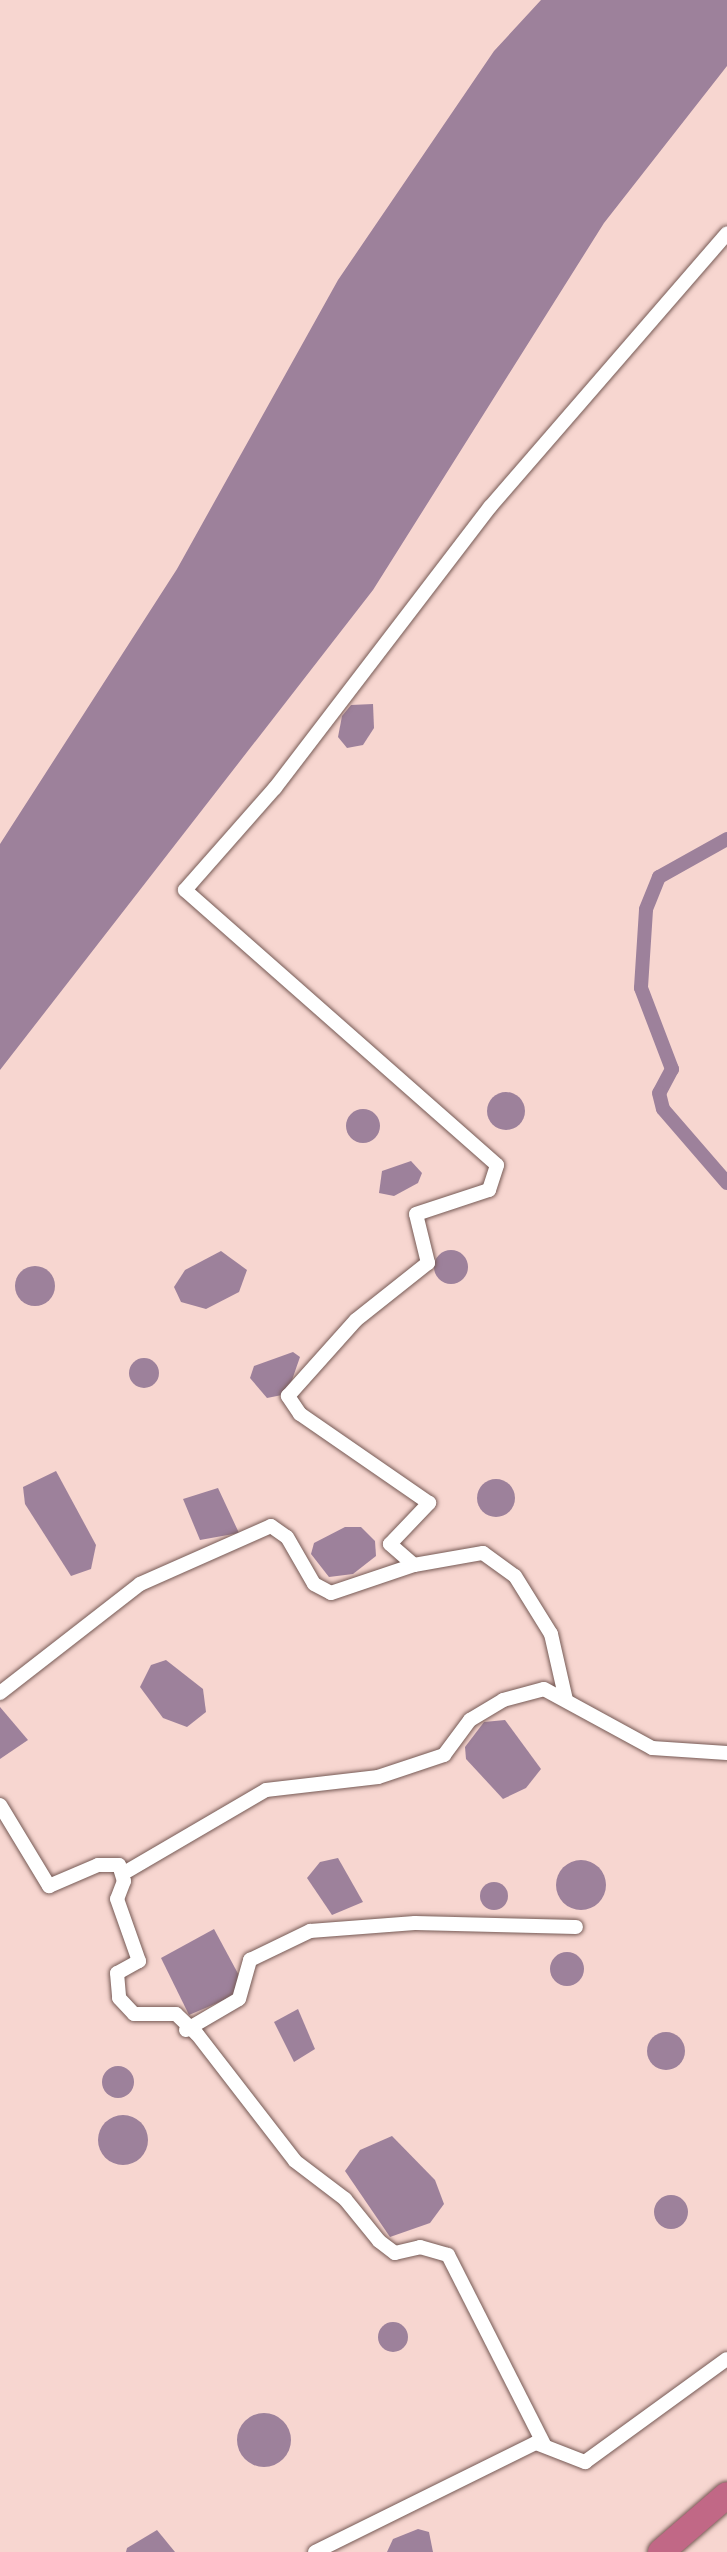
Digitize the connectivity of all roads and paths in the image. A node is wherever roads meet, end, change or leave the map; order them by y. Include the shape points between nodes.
1 (727, 233) edge
2 (414, 1565) junction
3 (0, 1693) edge
4 (566, 1700) junction
5 (727, 1753) edge
6 (0, 1805) edge
7 (124, 1873) junction
8 (576, 1927) dead end
9 (186, 2030) junction
10 (727, 2359) edge
11 (544, 2444) junction
12 (727, 2495) edge
13 (315, 2552) edge
14 (661, 2552) edge

1 - 2 street via 490,507 275,788 185,890 497,1165 489,1190 416,1214 428,1263 356,1320 288,1396 300,1414 429,1503 390,1544
2 - 3 street via 331,1593 314,1584 287,1537 271,1526 140,1584
2 - 4 street via 483,1553 515,1576 551,1634
4 - 5 street via 652,1748
4 - 7 street via 544,1689 503,1700 470,1720 444,1755 378,1777 266,1790
6 - 7 street via 49,1886 109,1863
7 - 9 street via 117,1899 139,1961 117,1973 119,1998 134,2014 176,2014
8 - 9 street via 415,1923 310,1931 250,1960 239,1999
9 - 11 street via 197,2034 295,2161 345,2199 379,2241 395,2253 420,2247 448,2255
10 - 11 street via 585,2462
11 - 13 street
12 - 14 highway

